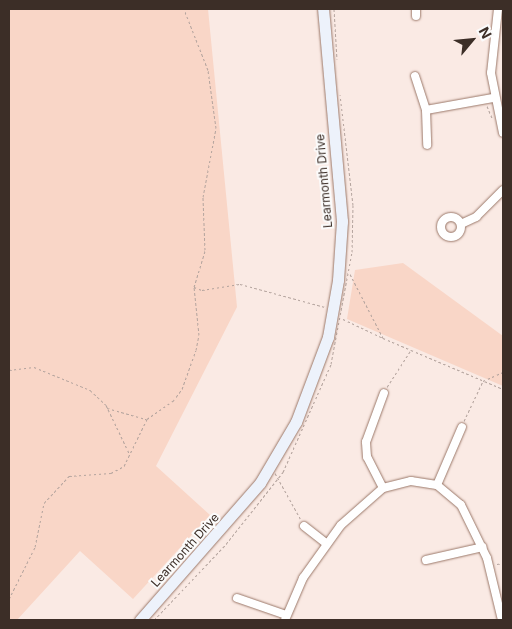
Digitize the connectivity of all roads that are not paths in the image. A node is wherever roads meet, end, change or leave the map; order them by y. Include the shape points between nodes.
1 (323, 9) edge
2 (498, 9) edge
3 (493, 46) junction
4 (503, 47) edge
5 (415, 76) dead end
6 (493, 98) junction
7 (426, 110) junction
8 (503, 133) edge
9 (427, 145) dead end
10 (503, 190) edge
11 (461, 224) dead end
12 (384, 393) road end
13 (462, 427) road end
14 (437, 485) junction
15 (383, 488) junction
16 (304, 526) road end
17 (326, 543) junction
18 (483, 547) junction
19 (426, 560) dead end
20 (237, 598) dead end
21 (285, 618) edge
22 (140, 620) edge
23 (502, 620) edge

1 - 22 street, Learmonth Drive via 341,197 344,271 338,315 310,390 271,466 224,528
2 - 3 street
3 - 4 street
3 - 6 street
5 - 7 street
6 - 7 street
6 - 8 street
7 - 9 street
10 - 11 street via 476,217
12 - 15 street via 366,442 367,457
13 - 14 street
14 - 15 street via 411,480
14 - 18 street via 461,505
15 - 17 street
16 - 17 street
17 - 21 street
18 - 19 street
18 - 23 street
20 - 21 street

